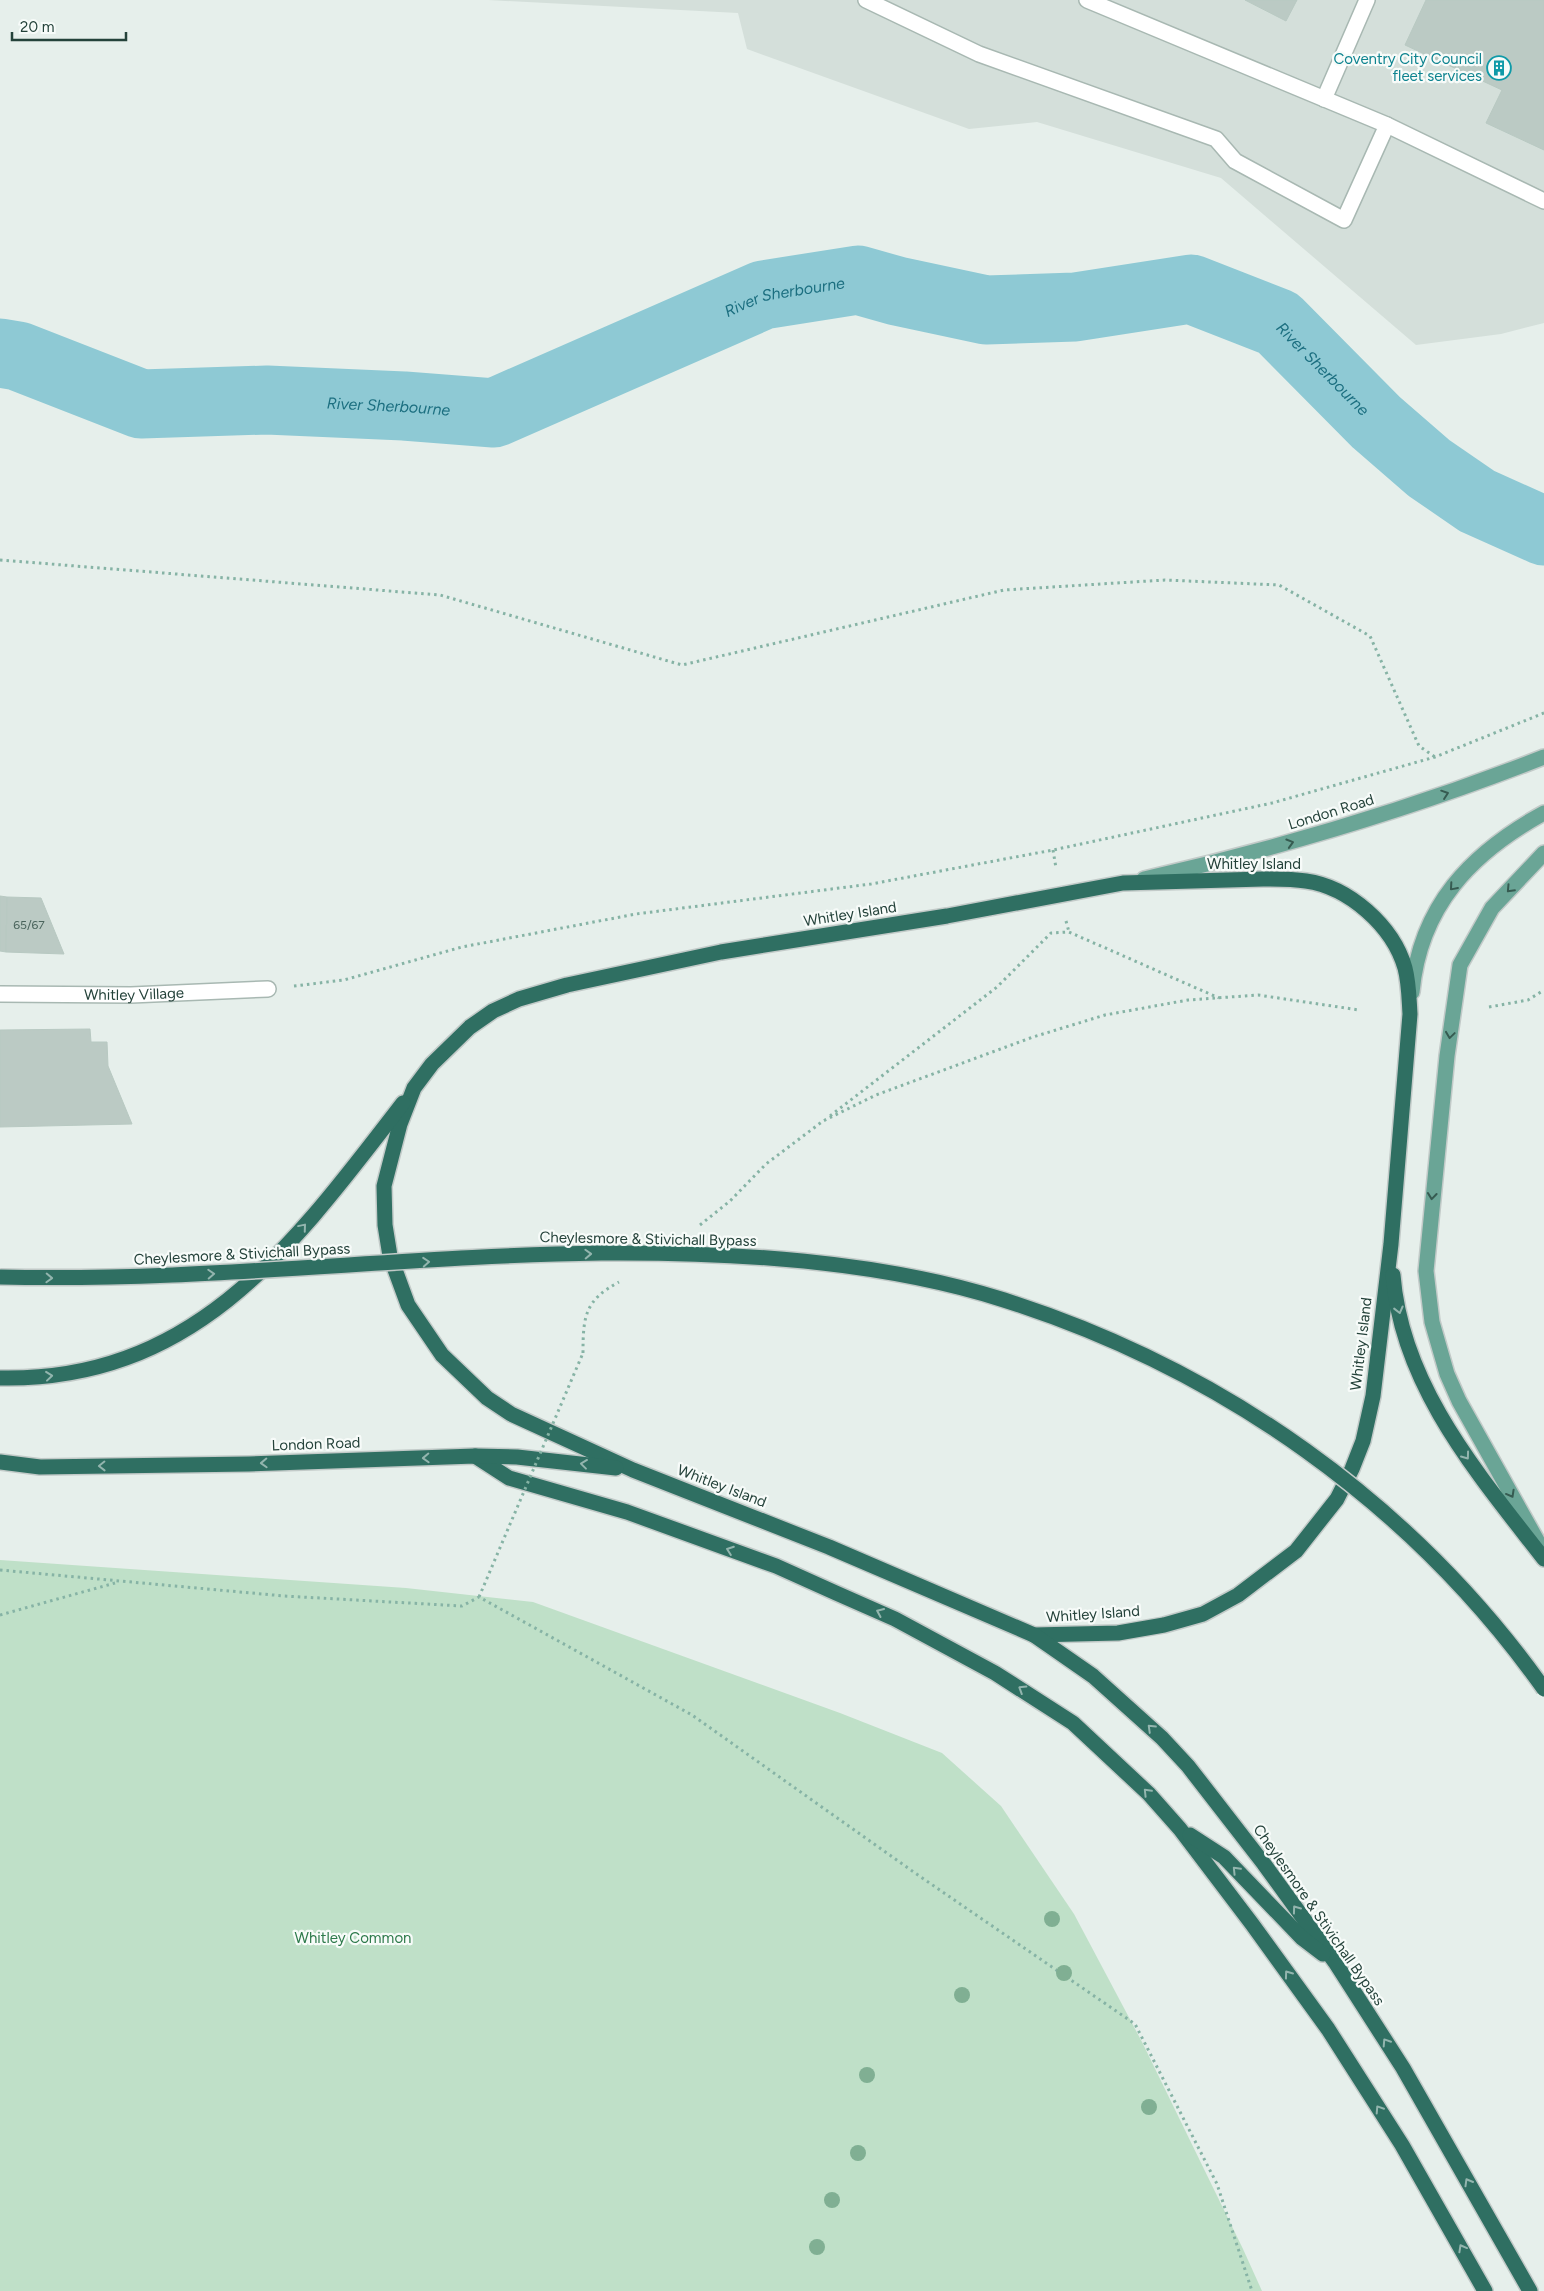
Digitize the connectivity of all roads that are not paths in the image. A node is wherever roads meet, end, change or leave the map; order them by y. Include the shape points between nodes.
1 (866, 0) edge
2 (1087, 0) edge
3 (1367, 0) edge
4 (1324, 99) junction
5 (1387, 125) junction
6 (1544, 201) edge
7 (1544, 757) edge
8 (1544, 813) edge
9 (1544, 853) edge
10 (1123, 883) junction
11 (268, 989) road end
12 (0, 994) edge
13 (1410, 1014) junction
14 (414, 1088) junction
15 (1390, 1244) junction
16 (0, 1277) edge
17 (0, 1378) edge
18 (475, 1456) junction
19 (0, 1464) edge
20 (632, 1470) junction
21 (1544, 1552) edge
22 (1544, 1559) edge
23 (1034, 1635) junction
24 (1544, 1689) edge
25 (1180, 1828) junction
26 (1335, 1962) junction
27 (1486, 2291) edge
28 (1529, 2291) edge

1 - 5 street via 978,54 1216,139 1235,161 1344,220
2 - 4 street
3 - 4 street
4 - 5 street
5 - 6 street
10 -> 7 main road, London Road via 1275,847 1443,794
8 -> 13 main road via 1510,832 1477,859 1445,896 1418,952
9 -> 21 main road via 1492,908 1460,965 1447,1056 1426,1271 1432,1322 1447,1374
10 - 13 highway, Whitley Island via 1287,879 1323,885 1341,893 1375,919 1399,954 1408,984
10 - 14 highway, Whitley Island via 948,916 722,952 567,985 519,999 493,1011 470,1027 432,1064
11 - 12 street, Whitley Village via 131,996
13 - 15 highway, Whitley Island
17 -> 14 highway via 60,1375 132,1357 194,1325 228,1302 297,1234
14 - 20 highway, Whitley Island via 400,1124 384,1186 390,1256 408,1305 442,1355 487,1398 510,1414
15 -> 22 highway via 1397,1304 1424,1386 1457,1444
15 - 23 highway, Whitley Island via 1373,1396 1363,1441 1337,1499 1296,1551 1238,1595 1203,1614 1118,1633
16 -> 24 highway, Cheylesmore & Stivichall Bypass, bridge via 157,1277 520,1256 683,1254 843,1266 1001,1299 1154,1359 1224,1396 1294,1441 1361,1491 1420,1544 1475,1601
18 -> 19 highway, London Road via 249,1464
20 -> 18 highway, London Road via 517,1457
25 -> 18 highway via 1073,1723 995,1673 895,1619 776,1566 627,1512 509,1478
20 - 23 highway, Whitley Island via 829,1547
26 -> 23 highway, Cheylesmore & Stivichall Bypass via 1188,1766 1093,1676
26 -> 25 highway via 1302,1938 1224,1857
27 -> 25 highway via 1402,2145 1328,2029
28 -> 26 highway, Cheylesmore & Stivichall Bypass via 1403,2068

